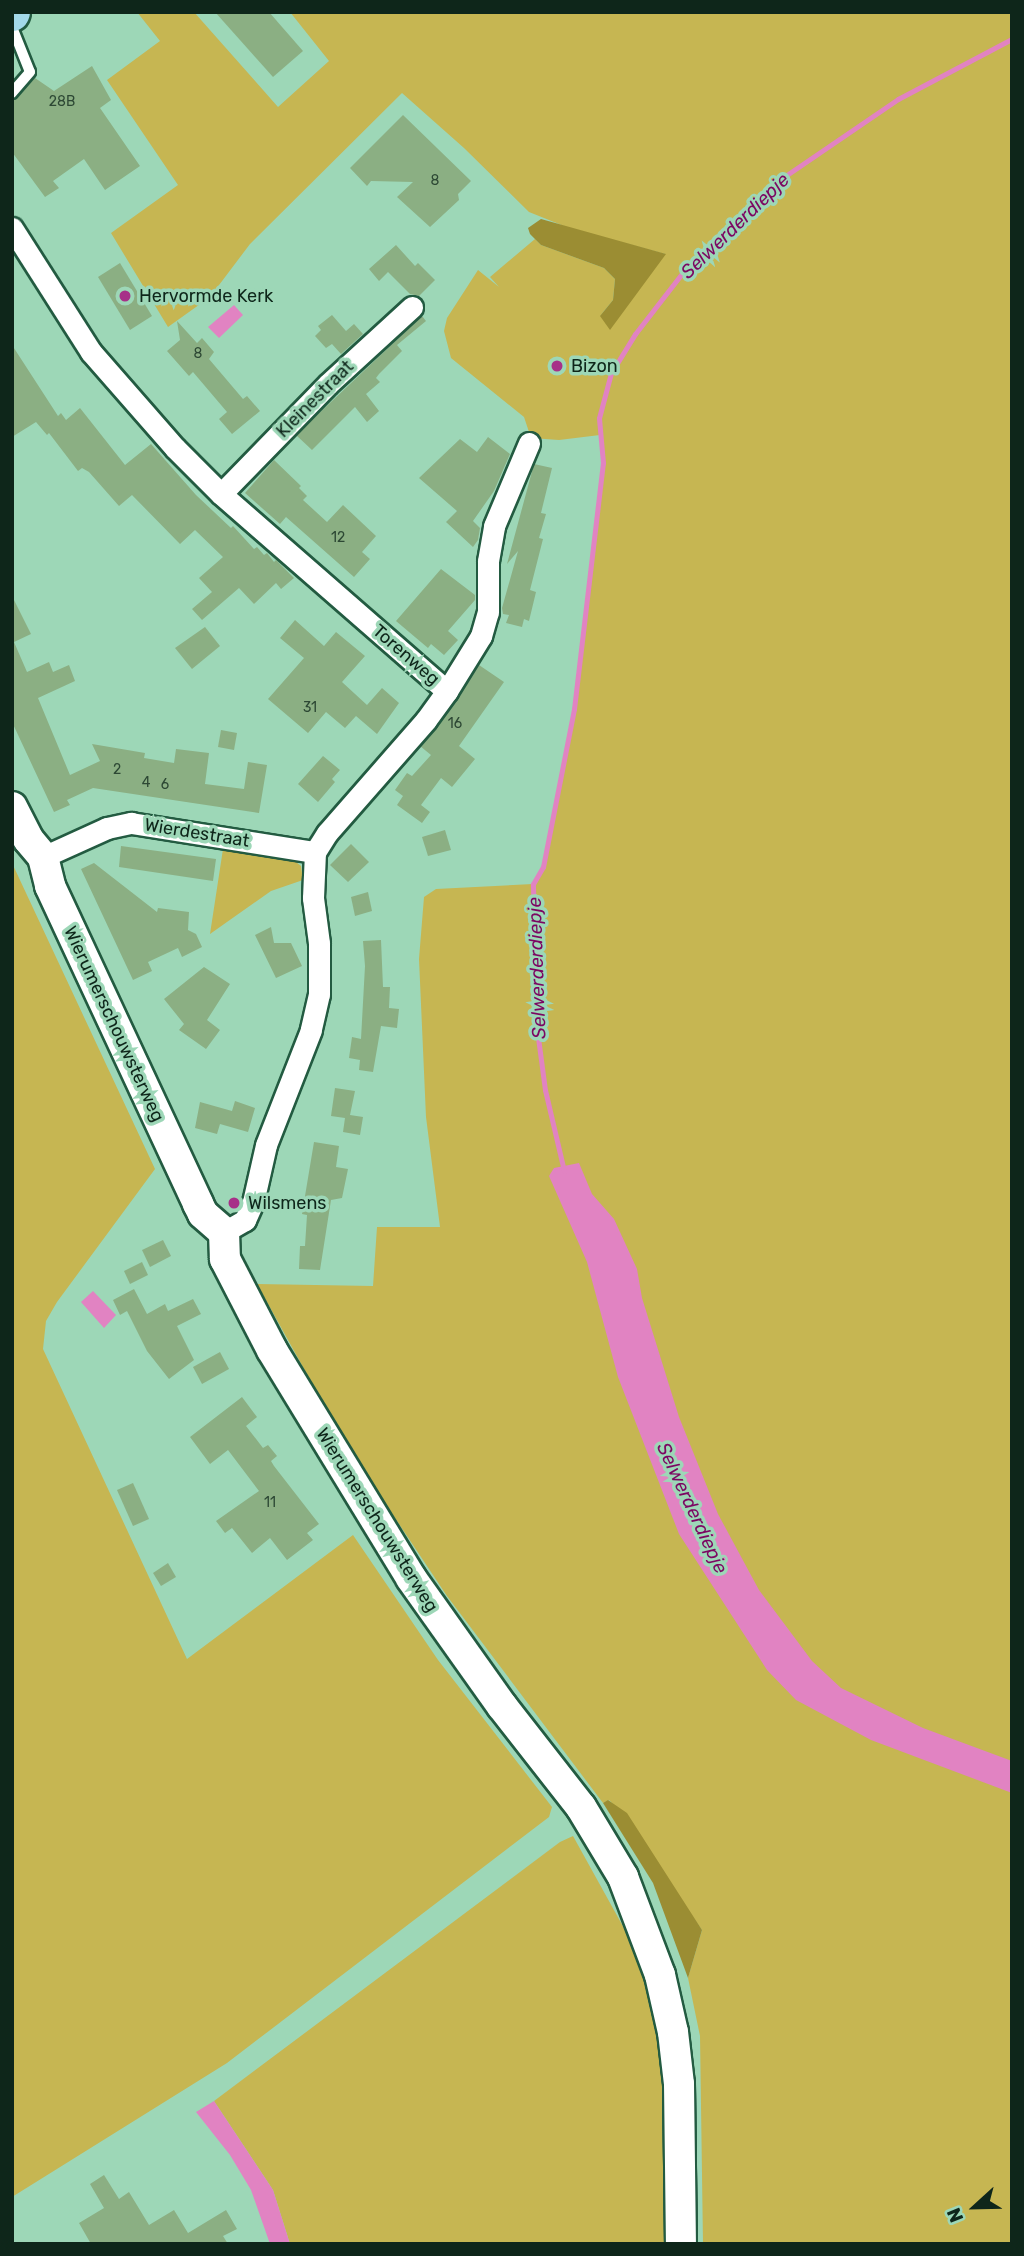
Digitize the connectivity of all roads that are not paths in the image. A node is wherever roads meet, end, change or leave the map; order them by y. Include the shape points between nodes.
1 (12, 27) edge
2 (12, 93) edge
3 (12, 228) edge
4 (412, 307) dead end
5 (528, 443) dead end
6 (221, 494) junction
7 (447, 691) junction
8 (12, 807) edge
9 (315, 852) junction
10 (43, 857) junction
11 (224, 1233) junction
12 (681, 2244) edge

1 - 2 lane via 30,72
3 - 6 street, Torenweg via 109,375
4 - 6 street, Kleinestraat via 328,384
5 - 7 street via 494,526 488,561 488,612 481,636
6 - 7 street, Torenweg
7 - 9 street, Torenweg
8 - 10 street, Wierumerschouwsterweg
9 - 10 street, Wierdestraat via 131,823 107,828
9 - 11 street via 319,994 311,1030 266,1145 253,1202 245,1220
10 - 11 street, Wierumerschouwsterweg via 50,886 198,1204
11 - 12 street, Wierumerschouwsterweg via 223,1254 272,1350 363,1503 464,1654 581,1807 623,1877 660,1975 673,2032 679,2084

